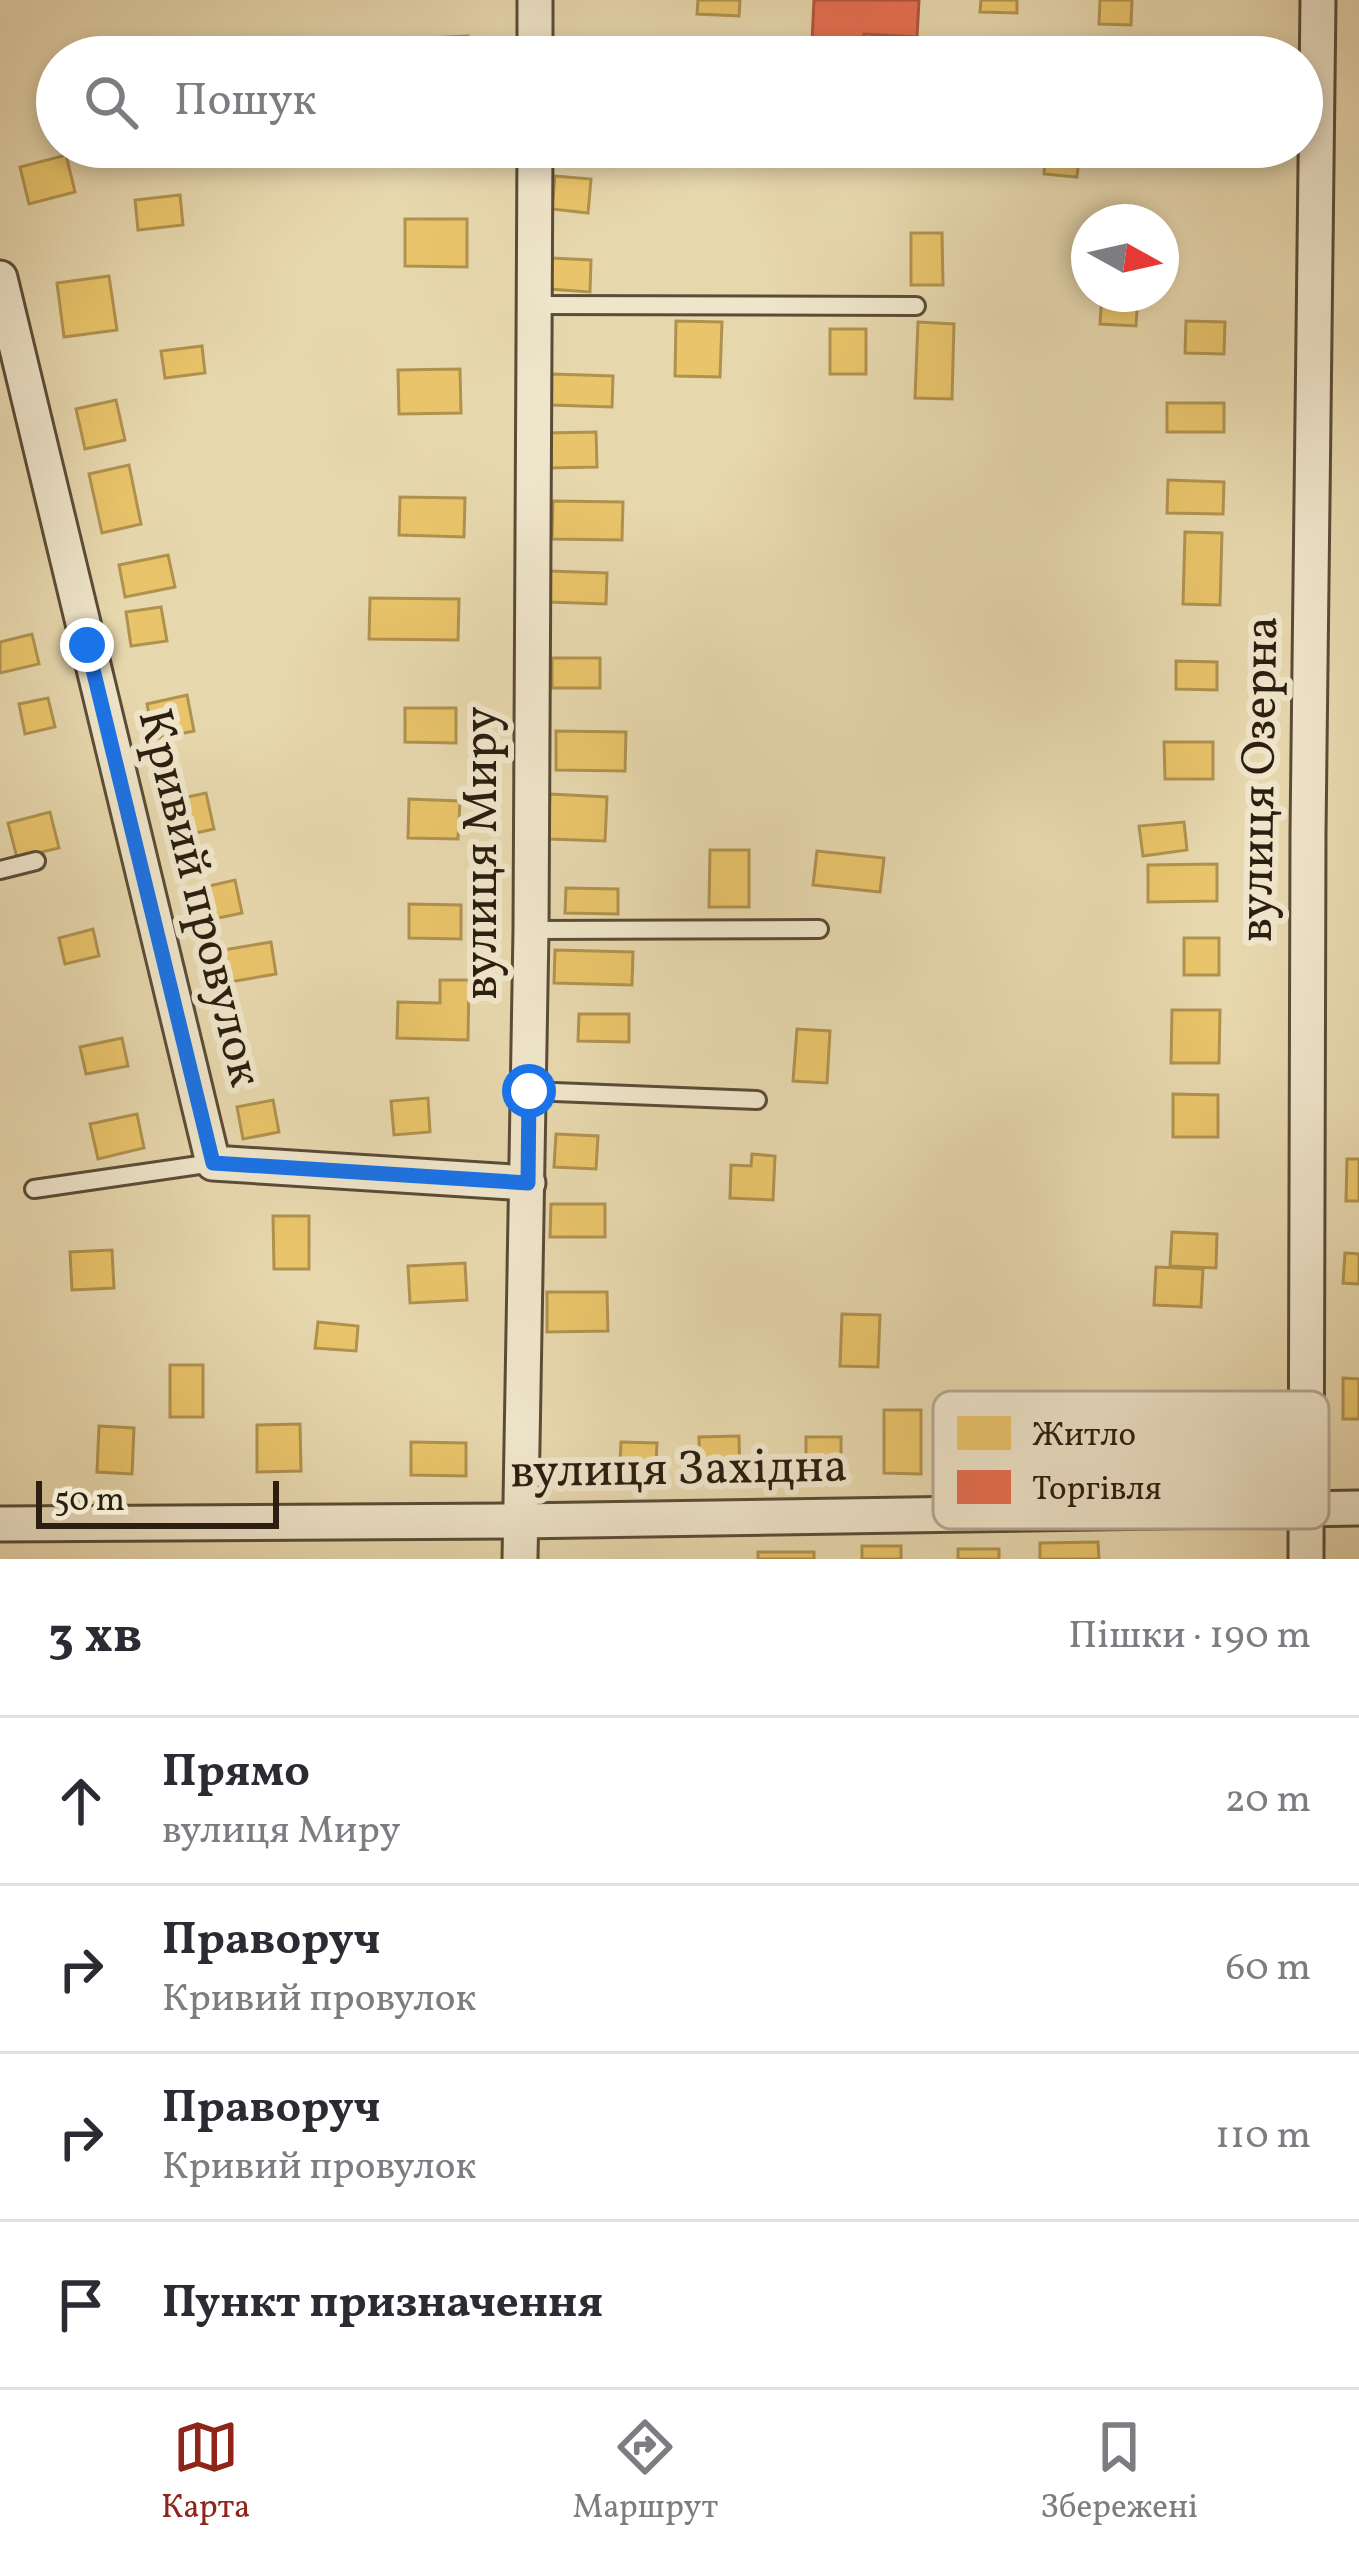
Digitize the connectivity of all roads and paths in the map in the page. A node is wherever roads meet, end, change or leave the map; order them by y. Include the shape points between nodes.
1 (535, 0) edge
2 (1318, 0) edge
3 (535, 36) edge
4 (1318, 36) edge
5 (535, 168) edge
6 (1316, 168) edge
7 (0, 278) edge
8 (535, 305) junction
9 (916, 306) dead end
10 (37, 861) dead end
11 (0, 870) edge
12 (819, 928) dead end
13 (531, 929) junction
14 (529, 1091) junction
15 (758, 1100) dead end
16 (213, 1163) junction
17 (528, 1183) junction
18 (34, 1189) dead end
19 (1306, 1391) edge
20 (1359, 1508) edge
21 (1329, 1510) edge
22 (933, 1516) edge
23 (519, 1521) junction
24 (0, 1524) edge
25 (520, 1559) edge

1 - 3 street
2 - 4 street, вулиця Озерна
5 - 8 street, вулиця Миру
6 - 19 street, вулиця Озерна
7 - 16 street, Кривий провулок
8 - 9 lane
8 - 13 street, вулиця Миру
10 - 11 lane
12 - 13 lane
13 - 14 street, вулиця Миру
14 - 15 lane
14 - 17 street, вулиця Миру
16 - 17 street, Кривий провулок
16 - 18 lane
17 - 23 street, вулиця Миру
20 - 21 street, вулиця Західна
22 - 23 street, вулиця Західна
23 - 24 street, вулиця Західна
23 - 25 street, вулиця Миру

